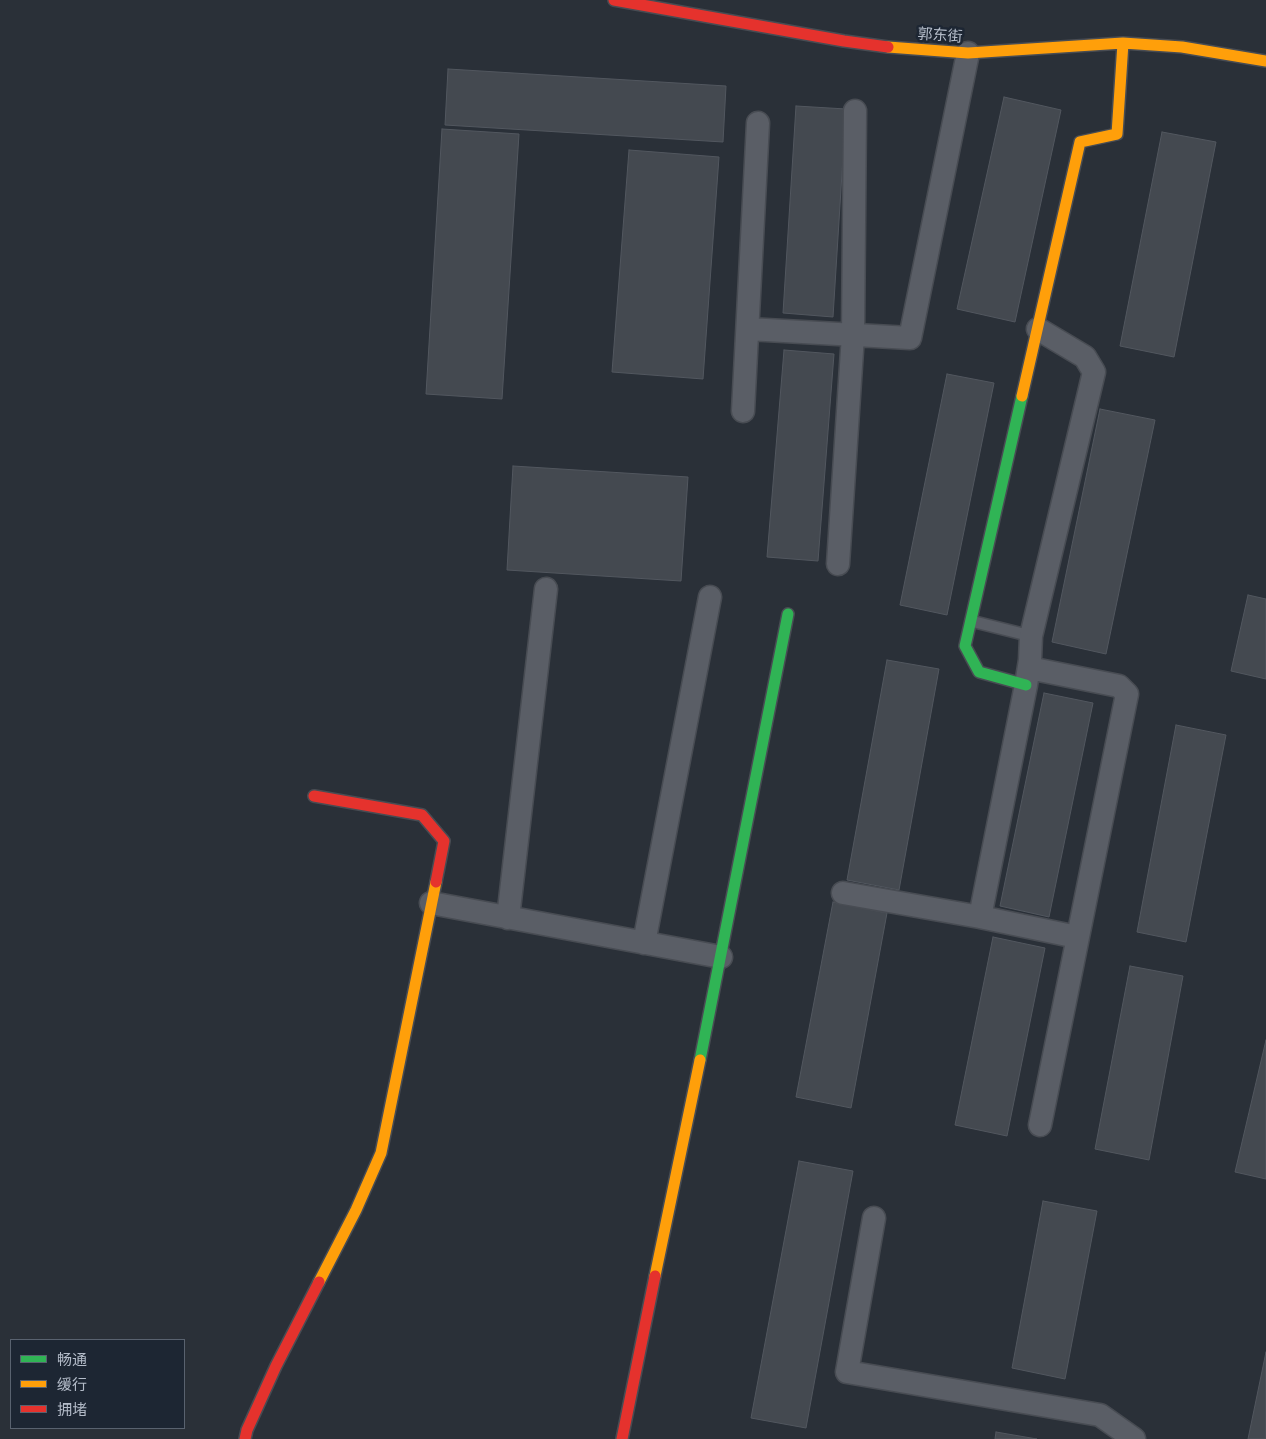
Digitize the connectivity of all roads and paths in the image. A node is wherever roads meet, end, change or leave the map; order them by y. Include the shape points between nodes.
1 (614, 0) edge
2 (1123, 43) junction
3 (968, 54) junction
4 (1266, 61) edge
5 (856, 111) dead end
6 (758, 123) dead end
7 (748, 328) junction
8 (1038, 328) junction
9 (853, 335) junction
10 (743, 410) dead end
11 (838, 564) dead end
12 (546, 589) dead end
13 (710, 597) dead end
14 (788, 614) dead end
15 (971, 621) junction
16 (1031, 636) junction
17 (1028, 676) junction
18 (314, 796) dead end
19 (844, 893) dead end
20 (432, 904) junction
21 (980, 917) junction
22 (508, 918) junction
23 (1077, 937) junction
24 (644, 943) junction
25 (721, 957) junction
26 (1040, 1126) dead end
27 (874, 1218) dead end
28 (245, 1439) edge
29 (622, 1439) edge
30 (1134, 1439) edge

1 - 3 street, 郭东街 via 844,40
2 - 3 street, 郭东街
2 - 4 street, 郭东街 via 1182,47
2 - 8 street via 1117,134 1080,142
3 - 9 street via 910,338
5 - 9 street
6 - 7 street
7 - 9 street
7 - 10 street
8 - 15 street
8 - 16 street via 1085,357 1094,372
9 - 11 street
12 - 22 street
13 - 24 street
14 - 25 street
15 - 16 lane
15 - 17 street via 965,646 979,672
16 - 17 street
17 - 21 street
17 - 23 street via 1119,686 1127,694
18 - 20 street via 422,815 444,841
19 - 21 street
20 - 22 street
20 - 28 street via 381,1153 356,1210 276,1366
21 - 23 street
22 - 24 street
23 - 26 street
24 - 25 street
25 - 29 street
27 - 30 street via 847,1372 1100,1415

